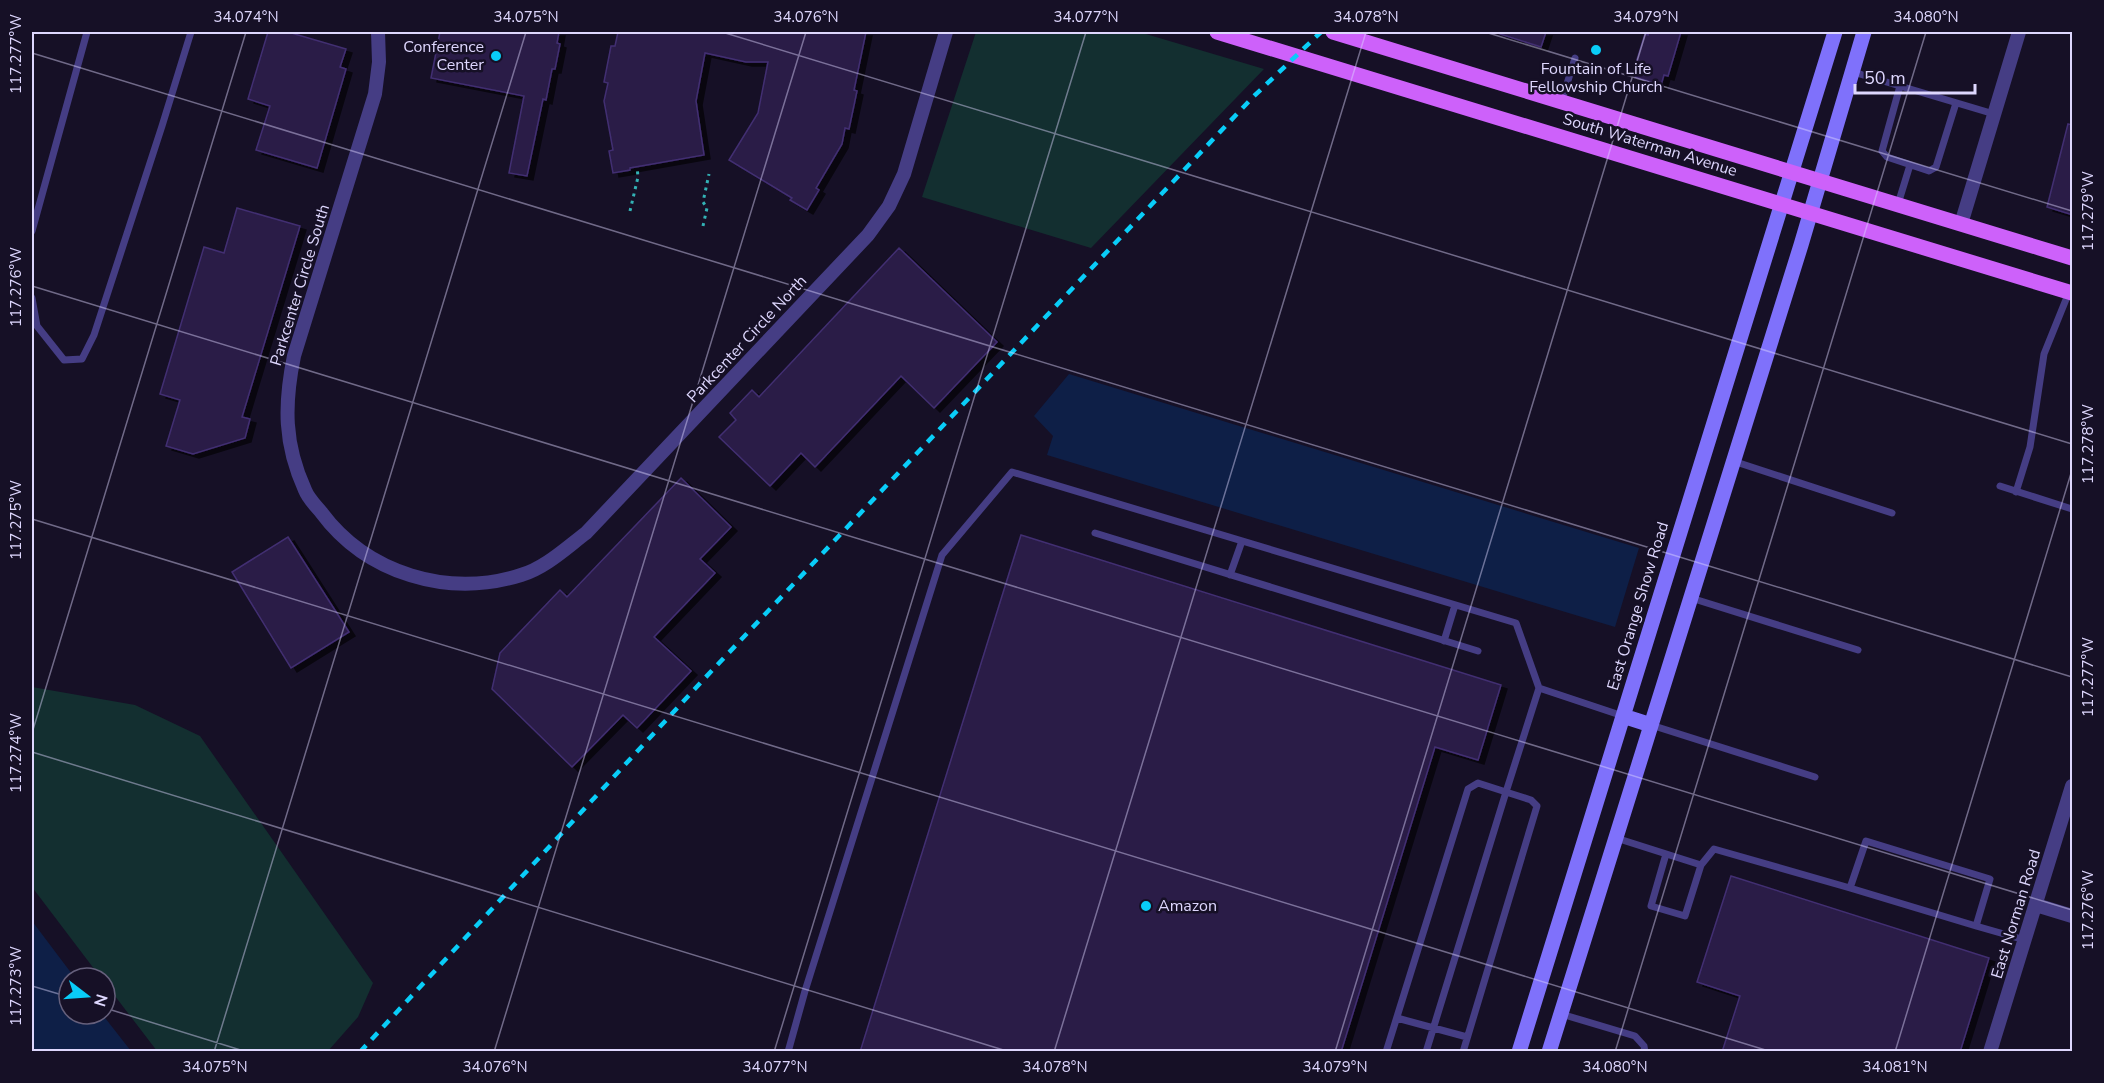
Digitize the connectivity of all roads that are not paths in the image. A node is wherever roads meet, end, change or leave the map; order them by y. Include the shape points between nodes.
1 (87, 32) edge
2 (191, 32) edge
3 (378, 32) edge
4 (945, 32) edge
5 (1217, 32) edge
6 (1333, 32) edge
7 (1835, 32) edge
8 (1864, 32) edge
9 (2019, 32) edge
10 (1575, 58) dead end
11 (1851, 72) junction
12 (1900, 86) junction
13 (1561, 103) junction
14 (1956, 103) junction
15 (1994, 114) junction
16 (1910, 165) junction
17 (1793, 172) junction
18 (1819, 180) junction
19 (1782, 204) junction
20 (1898, 204) junction
21 (1810, 214) junction
22 (1961, 224) junction
23 (32, 231) edge
24 (2073, 258) edge
25 (2071, 293) edge
26 (32, 298) edge
27 (1733, 461) junction
28 (2000, 486) dead end
29 (2016, 492) junction
30 (2073, 509) edge
31 (1892, 513) dead end
32 (1095, 533) dead end
33 (1242, 541) junction
34 (1230, 575) junction
35 (474, 585) joint
36 (1691, 598) junction
37 (1455, 605) junction
38 (1444, 641) junction
39 (1858, 650) dead end
40 (1478, 651) dead end
41 (1539, 688) junction
42 (1623, 716) junction
43 (1651, 725) junction
44 (1815, 777) dead end
45 (2073, 786) edge
46 (1506, 792) junction
47 (1616, 838) junction
48 (1666, 854) junction
49 (1701, 865) junction
50 (1850, 888) junction
51 (2036, 905) junction
52 (2073, 916) edge
53 (1976, 926) junction
54 (2025, 940) junction
55 (1561, 1014) junction
56 (1397, 1018) junction
57 (1434, 1028) junction
58 (1467, 1037) junction
59 (788, 1052) edge
60 (1386, 1052) edge
61 (1426, 1052) edge
62 (1463, 1052) edge
63 (1519, 1052) edge
64 (1549, 1052) edge
65 (1646, 1052) edge
66 (1990, 1052) edge

1 - 23 lane
2 - 26 lane via 94,335 82,359 64,360 37,326
3 - 35 street, Parkcenter Circle South via 375,94 294,356 287,389 287,423 306,492 330,525 359,551 388,567 426,580
4 - 35 street, Parkcenter Circle North via 904,174 868,235 586,533 552,559 522,575
5 - 19 main road, South Waterman Avenue
6 - 13 main road, South Waterman Avenue
7 - 17 main road, East Orange Show Road
8 - 11 main road
9 - 15 street
10 - 13 lane
11 - 12 lane
11 - 18 main road
12 - 14 lane
12 - 16 lane via 1882,151 1887,157
13 - 17 main road, South Waterman Avenue
14 - 15 lane
14 - 16 lane via 1936,167 1929,171
15 - 22 street
16 - 20 lane
17 - 18 main road, South Waterman Avenue
17 - 19 main road, East Orange Show Road
18 - 20 main road, South Waterman Avenue
18 - 21 main road
19 - 21 main road, South Waterman Avenue
19 - 42 main road, East Orange Show Road
20 - 22 main road, South Waterman Avenue
21 - 25 main road, South Waterman Avenue
21 - 27 main road
22 - 24 main road, South Waterman Avenue
25 - 29 lane via 2044,354 2030,447
27 - 31 lane
27 - 36 main road
28 - 29 lane
29 - 30 lane
32 - 34 lane
33 - 34 lane
33 - 37 lane
33 - 59 lane via 1012,472 942,555
34 - 38 lane
36 - 39 lane
36 - 43 main road
37 - 38 lane
37 - 41 lane via 1516,623
38 - 40 lane
41 - 42 lane
41 - 46 lane
42 - 43 main road
42 - 63 main road, East Orange Show Road
43 - 44 lane
43 - 47 main road
45 - 51 street, East Norman Road
46 - 56 lane via 1478,783 1468,789
46 - 57 lane
46 - 58 lane via 1537,806
47 - 48 lane
47 - 55 main road
48 - 49 lane
48 - 49 lane via 1650,906 1685,916
49 - 50 lane via 1714,849
50 - 53 lane
50 - 53 lane via 1866,841 1990,879
51 - 52 street
51 - 54 street, East Norman Road
53 - 54 lane
54 - 66 street, East Norman Road
55 - 64 main road
55 - 65 lane via 1635,1036
56 - 57 lane
56 - 60 lane
57 - 58 lane
57 - 61 lane
58 - 62 lane

